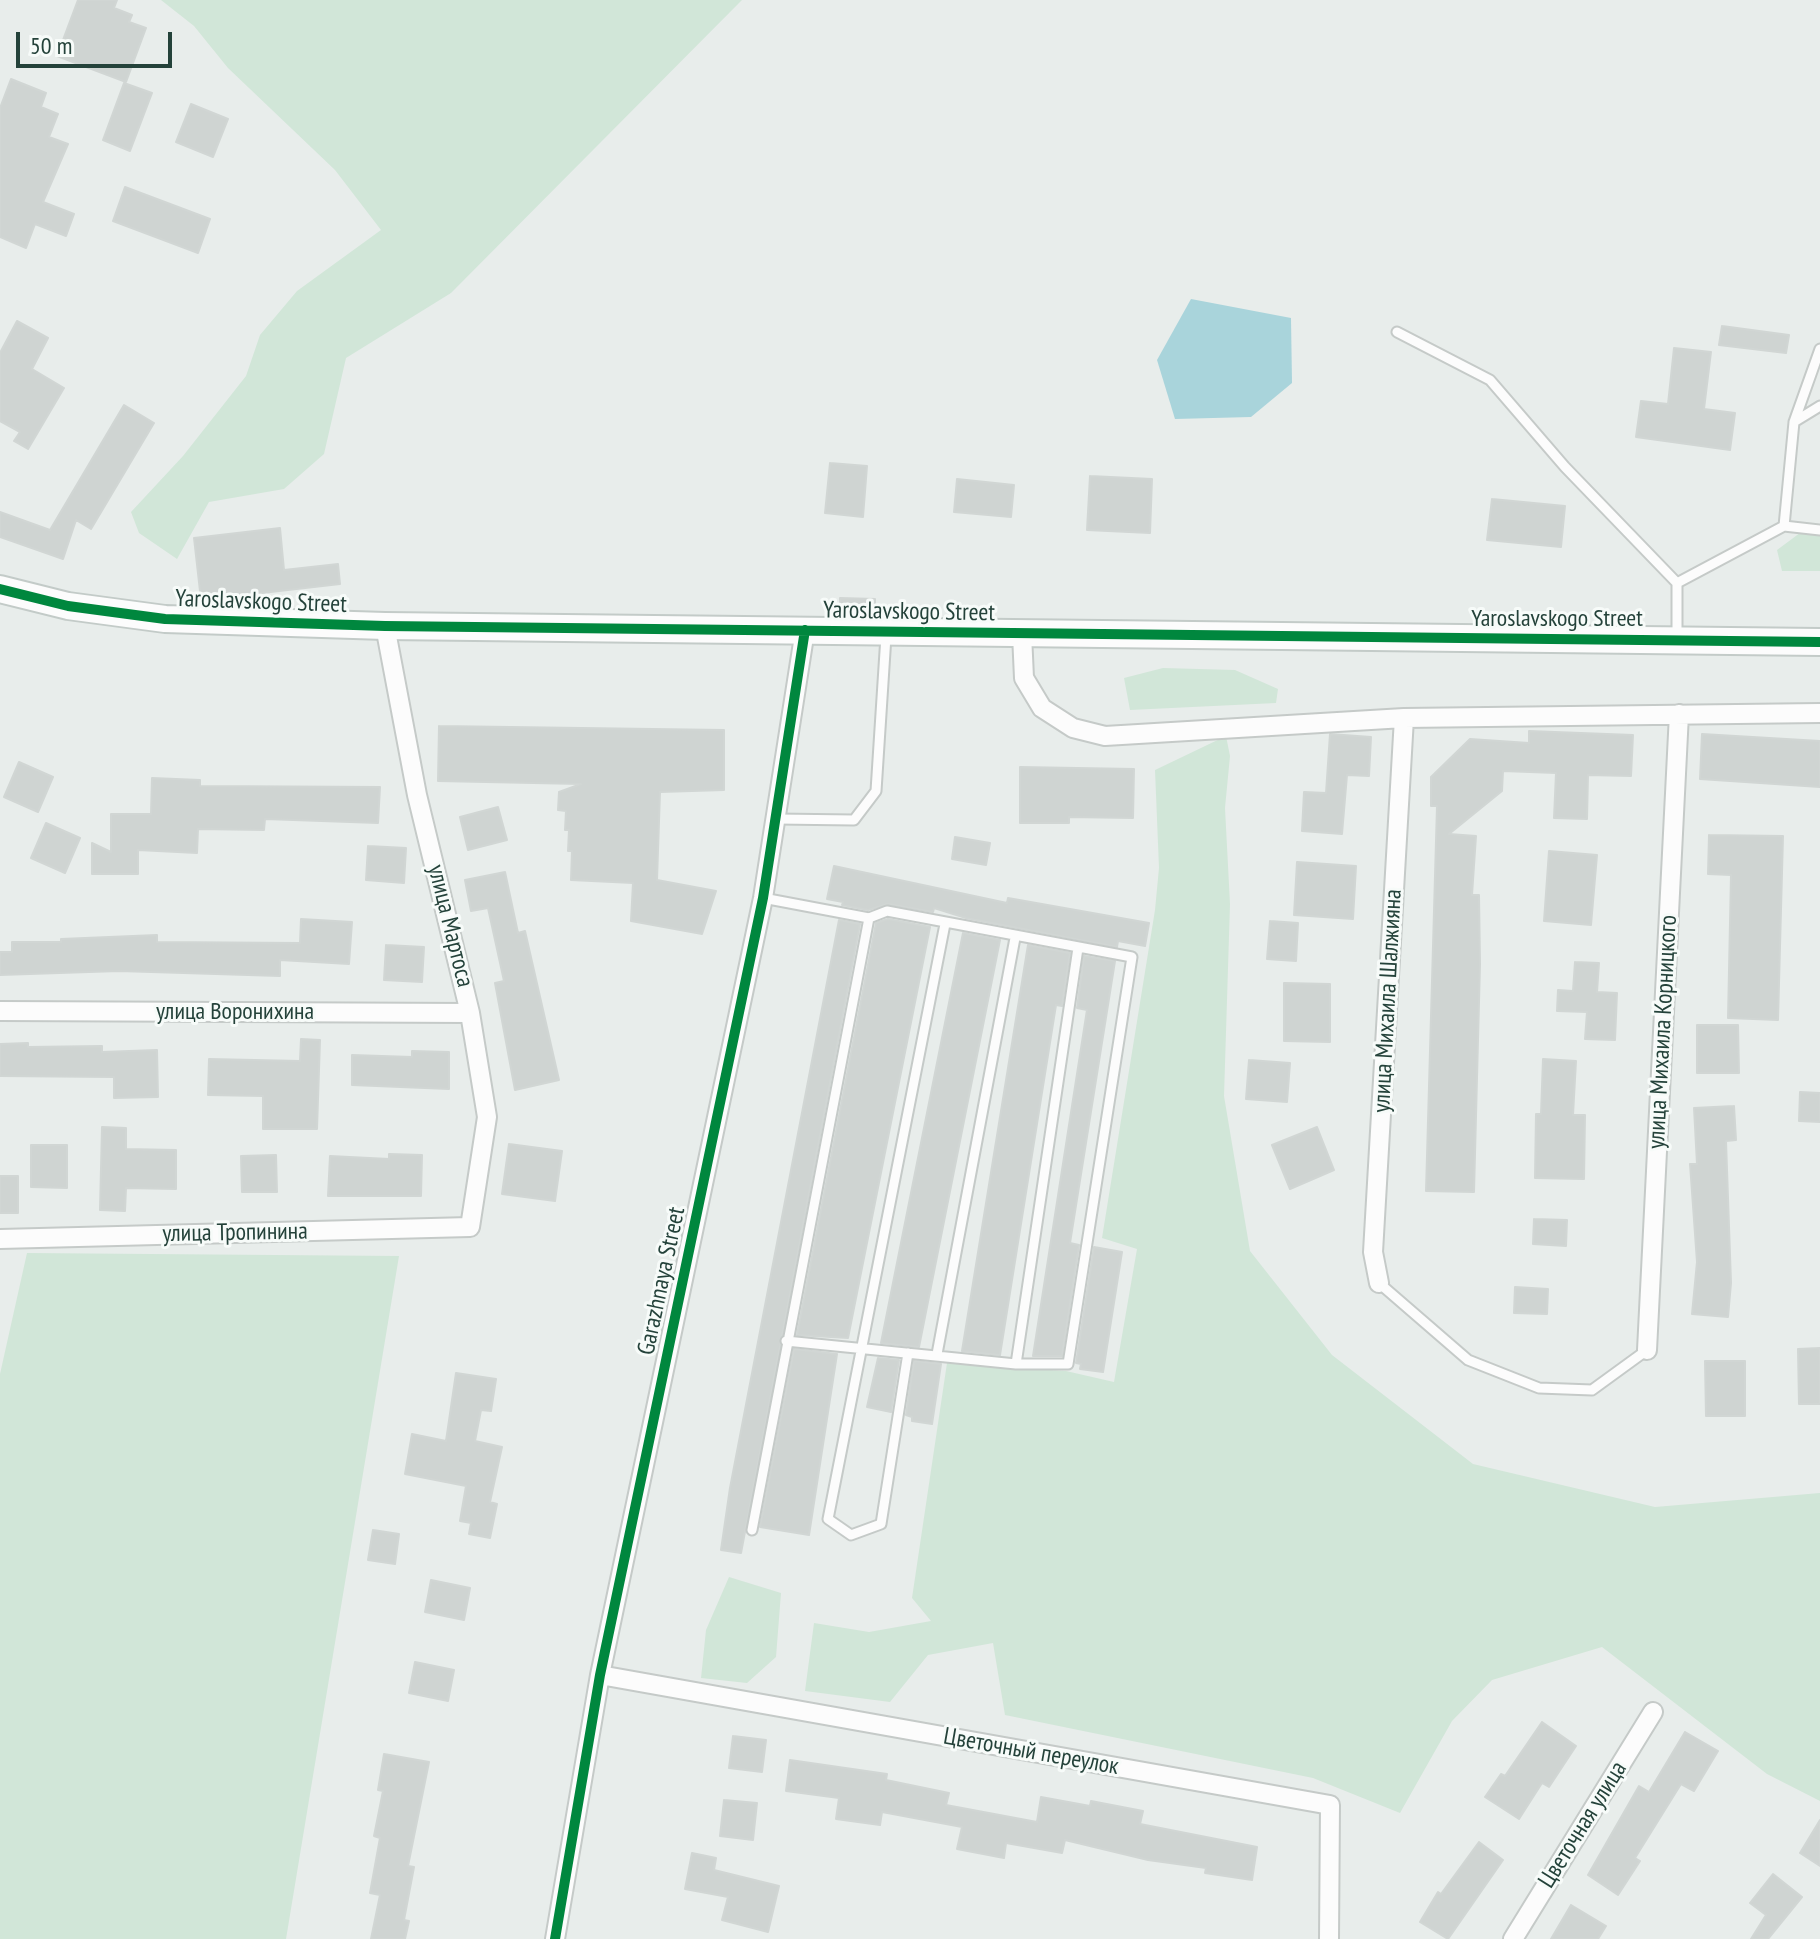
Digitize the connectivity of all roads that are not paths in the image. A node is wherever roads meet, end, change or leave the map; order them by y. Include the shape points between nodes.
1 (1397, 332) dead end
2 (1820, 349) edge
3 (1820, 406) edge
4 (1794, 422) junction
5 (1784, 526) junction
6 (1820, 530) edge
7 (1677, 583) junction
8 (0, 589) edge
9 (385, 626) junction
10 (805, 630) junction
11 (886, 632) junction
12 (1022, 634) junction
13 (1677, 640) junction
14 (1820, 642) edge
15 (1820, 713) edge
16 (1679, 714) junction
17 (1404, 718) junction
18 (777, 819) junction
19 (763, 898) junction
20 (869, 918) junction
21 (945, 924) junction
22 (1015, 938) junction
23 (1078, 948) junction
24 (0, 1011) edge
25 (470, 1013) junction
26 (470, 1227) joint
27 (0, 1239) edge
28 (1379, 1283) joint
29 (786, 1341) junction
30 (862, 1349) junction
31 (1647, 1350) joint
32 (908, 1353) junction
33 (937, 1354) junction
34 (1016, 1364) junction
35 (752, 1530) dead end
36 (600, 1675) junction
37 (1653, 1712) dead end
38 (561, 1912) junction
39 (555, 1939) edge
40 (572, 1939) edge
41 (1329, 1939) edge
42 (1513, 1939) edge

1 - 7 lane via 1490,380
2 - 4 lane
3 - 4 lane
4 - 5 lane
5 - 6 lane
5 - 7 lane
7 - 13 lane
8 - 9 street, Yaroslavskogo Street via 68,606 165,619
9 - 10 street, Yaroslavskogo Street
9 - 25 street, улица Мартоса via 417,795
10 - 11 street, Yaroslavskogo Street
10 - 18 street, Garazhnaya Street
11 - 12 street, Yaroslavskogo Street
11 - 18 lane via 876,791 854,820
12 - 13 street, Yaroslavskogo Street
12 - 17 street via 1024,678 1042,708 1073,728 1105,736
13 - 14 street, Yaroslavskogo Street
15 - 16 street
16 - 17 street
16 - 31 street, улица Михаила Корницкого
17 - 28 street, улица Михаила Шалжияна via 1373,1252
18 - 19 street, Garazhnaya Street
19 - 20 lane
19 - 36 street, Garazhnaya Street
20 - 21 lane via 887,911
20 - 29 lane
21 - 22 lane
21 - 30 lane
22 - 23 lane
22 - 33 lane
23 - 34 lane
23 - 34 lane via 1132,957 1068,1364
24 - 25 street, улица Воронихина
25 - 26 street, улица Мартоса via 487,1117
26 - 27 street, улица Тропинина
28 - 31 lane via 1468,1360 1539,1388 1592,1390
29 - 30 lane
29 - 35 lane
30 - 32 lane
30 - 32 lane via 828,1519 851,1535 881,1524
32 - 33 lane
33 - 34 lane
36 - 38 street, Garazhnaya Street
36 - 41 street, Цветочный переулок via 1330,1805
37 - 42 street, Цветочная улица
38 - 39 street, Garazhnaya Street
38 - 40 street

